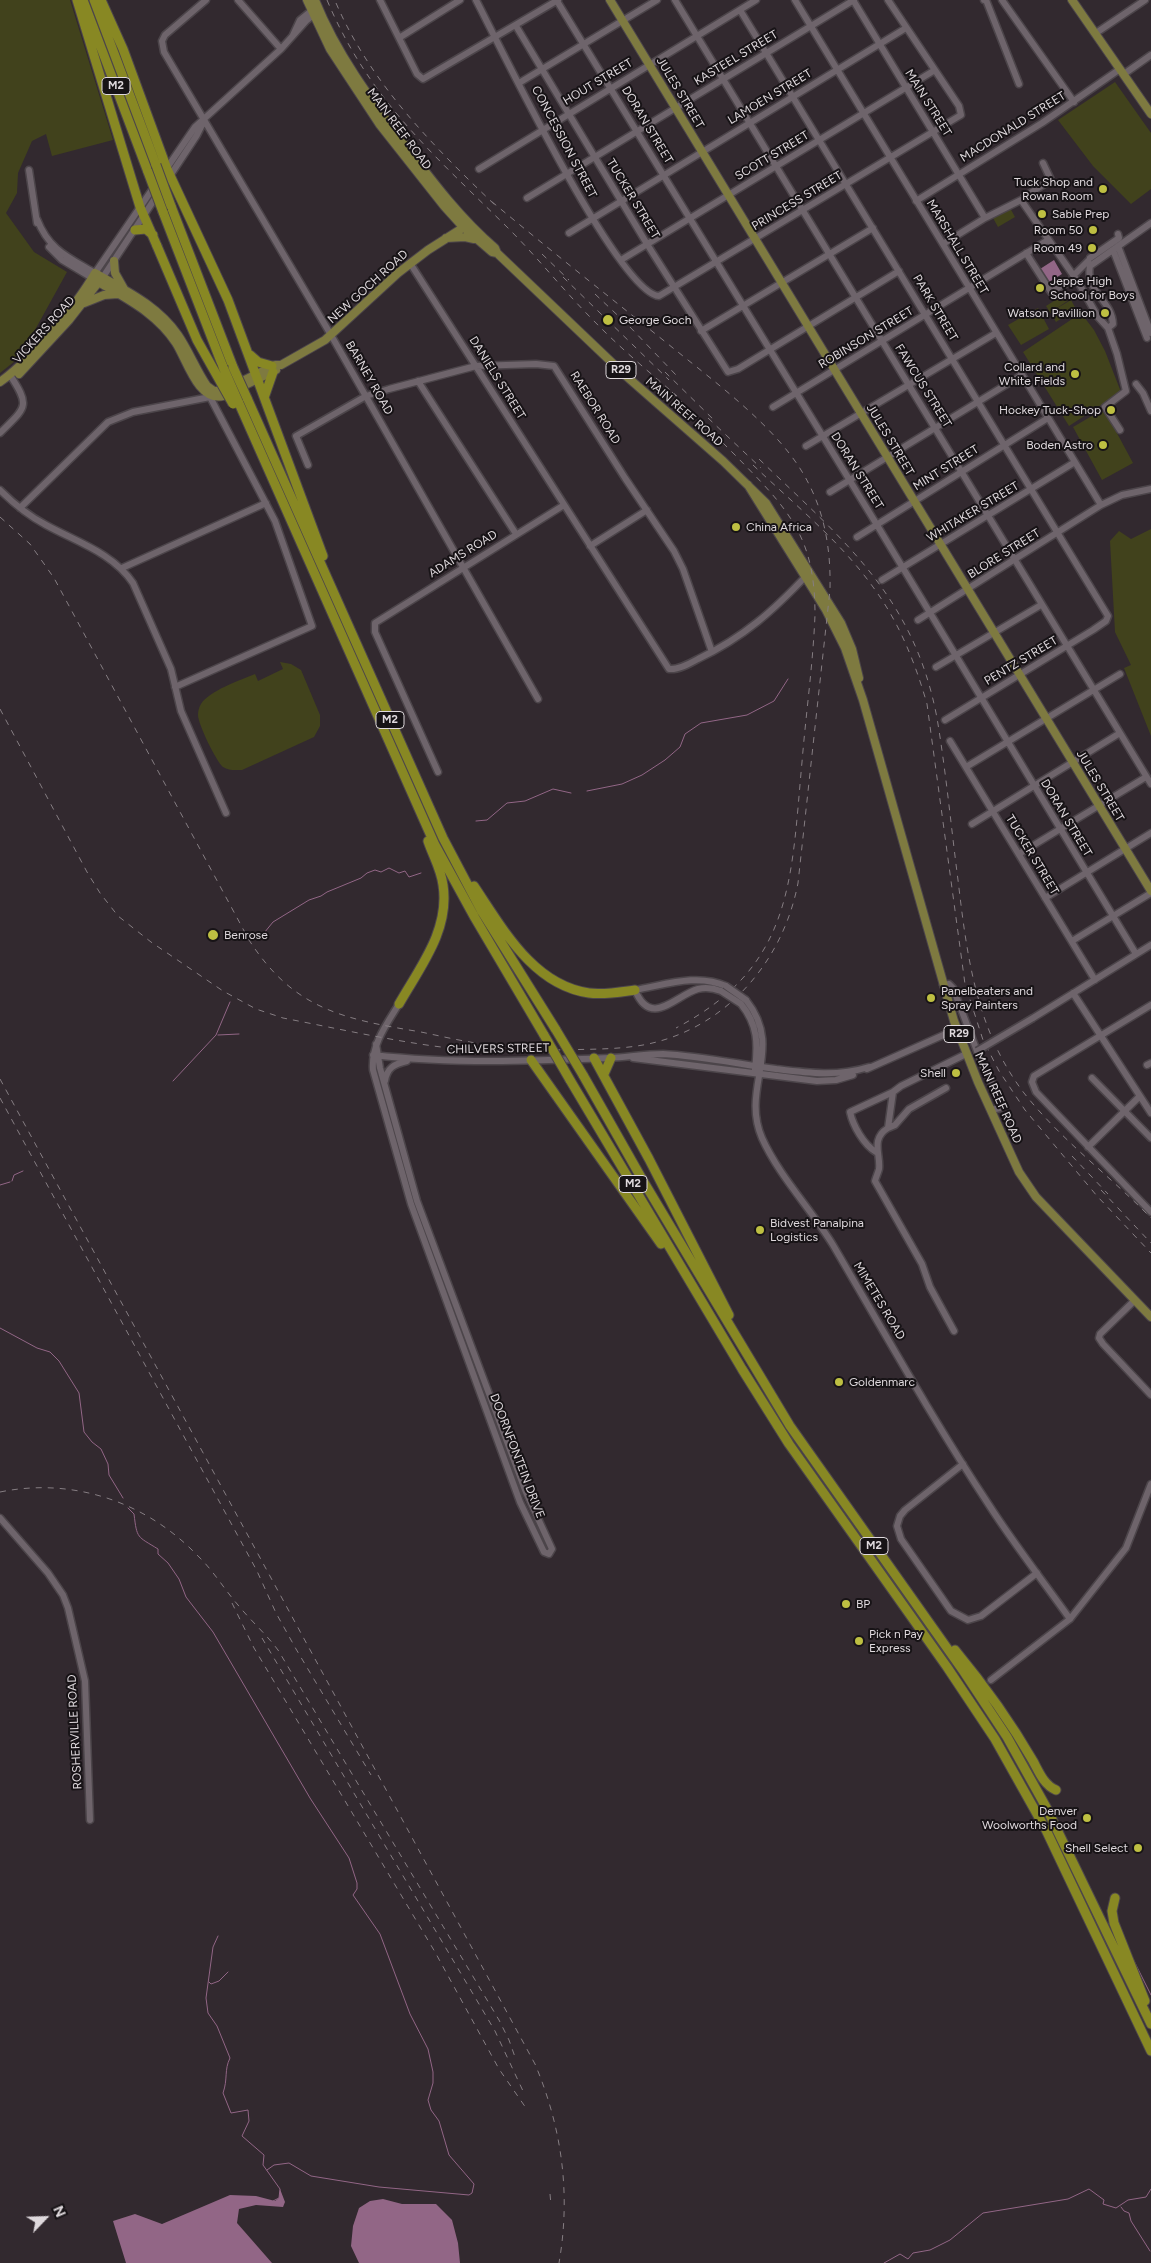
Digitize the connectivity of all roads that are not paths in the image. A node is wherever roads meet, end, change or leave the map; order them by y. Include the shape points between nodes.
1 (77, 0) edge
2 (83, 0) edge
3 (94, 0) edge
4 (101, 0) edge
5 (206, 0) edge
6 (238, 0) edge
7 (307, 0) edge
8 (380, 0) edge
9 (460, 0) edge
10 (476, 0) edge
11 (558, 0) edge
12 (610, 0) edge
13 (657, 0) edge
14 (676, 0) edge
15 (756, 0) edge
16 (795, 0) edge
17 (853, 0) edge
18 (888, 0) edge
19 (986, 0) edge
20 (1002, 0) edge
21 (1072, 0) edge
22 (1145, 0) edge
23 (315, 8) edge
24 (740, 10) junction
25 (622, 20) junction
26 (516, 26) junction
27 (810, 26) junction
28 (906, 28) junction
29 (1096, 33) junction
30 (697, 36) junction
31 (399, 38) junction
32 (496, 38) junction
33 (584, 44) junction
34 (879, 44) junction
35 (281, 49) junction
36 (766, 52) junction
37 (1151, 55) edge
38 (649, 65) junction
39 (542, 69) junction
40 (837, 70) junction
41 (935, 70) junction
42 (1122, 72) junction
43 (723, 79) junction
44 (519, 83) junction
45 (1019, 84) dead end
46 (611, 88) junction
47 (905, 88) junction
48 (793, 97) junction
49 (1074, 102) junction
50 (676, 108) junction
51 (1150, 111) edge
52 (569, 113) junction
53 (863, 114) junction
54 (204, 119) junction
55 (750, 123) junction
56 (543, 129) junction
57 (638, 131) junction
58 (933, 132) junction
59 (819, 140) junction
60 (702, 151) junction
61 (595, 157) junction
62 (890, 158) junction
63 (1043, 163) dead end
64 (777, 166) junction
65 (479, 169) dead end
66 (29, 170) dead end
67 (169, 172) junction
68 (566, 175) junction
69 (663, 175) junction
70 (959, 175) junction
71 (846, 184) junction
72 (728, 196) junction
73 (527, 198) dead end
74 (621, 200) junction
75 (916, 200) junction
76 (1023, 201) junction
77 (142, 211) junction
78 (803, 211) junction
79 (593, 218) junction
80 (690, 218) junction
81 (985, 218) junction
82 (455, 219) junction
83 (1151, 223) edge
84 (466, 225) junction
85 (873, 228) junction
86 (135, 230) junction
87 (569, 233) dead end
88 (1118, 234) dead end
89 (153, 235) junction
90 (449, 237) junction
91 (478, 240) junction
92 (755, 240) junction
93 (1048, 240) junction
94 (648, 244) junction
95 (943, 244) junction
96 (1116, 248) junction
97 (497, 253) junction
98 (1026, 253) junction
99 (829, 254) junction
100 (621, 260) junction
101 (1091, 260) junction
102 (114, 261) junction
103 (716, 262) junction
104 (410, 263) junction
105 (899, 271) junction
106 (97, 277) junction
107 (1075, 277) junction
108 (781, 283) junction
109 (644, 287) joint
110 (675, 288) junction
111 (969, 288) junction
112 (122, 292) junction
113 (856, 298) junction
114 (84, 303) junction
115 (743, 306) junction
116 (926, 315) junction
117 (809, 328) junction
118 (1108, 328) junction
119 (701, 331) junction
120 (996, 332) junction
121 (331, 335) junction
122 (1149, 336) edge
123 (882, 342) junction
124 (770, 350) junction
125 (249, 353) junction
126 (953, 358) junction
127 (476, 366) junction
128 (275, 367) junction
129 (834, 371) junction
130 (1022, 375) junction
131 (258, 376) junction
132 (11, 377) junction
133 (418, 381) junction
134 (0, 382) edge
135 (908, 384) junction
136 (1136, 384) dead end
137 (0, 387) edge
138 (797, 393) junction
139 (209, 394) junction
140 (366, 396) junction
141 (265, 397) junction
142 (978, 402) junction
143 (235, 403) junction
144 (773, 407) dead end
145 (1151, 411) edge
146 (861, 414) junction
147 (1048, 418) junction
148 (935, 428) junction
149 (1120, 430) dead end
150 (0, 433) edge
151 (823, 436) junction
152 (1004, 445) junction
153 (806, 446) dead end
154 (887, 456) junction
155 (1075, 462) junction
156 (308, 465) dead end
157 (961, 472) junction
158 (849, 480) junction
159 (1151, 489) edge
160 (0, 490) edge
161 (1031, 490) junction
162 (830, 492) dead end
163 (914, 502) junction
164 (266, 503) junction
165 (564, 505) junction
166 (1101, 505) junction
167 (20, 508) junction
168 (647, 510) junction
169 (988, 515) junction
170 (877, 524) junction
171 (1059, 533) junction
172 (516, 534) junction
173 (857, 537) dead end
174 (940, 544) junction
175 (590, 546) junction
176 (1014, 560) junction
177 (902, 567) junction
178 (122, 568) junction
179 (463, 568) junction
180 (807, 574) junction
181 (882, 580) dead end
182 (967, 590) junction
183 (1041, 605) junction
184 (930, 613) junction
185 (1108, 619) joint
186 (918, 620) dead end
187 (351, 630) junction
188 (993, 632) junction
189 (1067, 646) junction
190 (712, 652) junction
191 (956, 655) junction
192 (936, 667) dead end
193 (1120, 674) dead end
194 (1019, 675) junction
195 (175, 686) junction
196 (1094, 690) junction
197 (981, 698) junction
198 (538, 699) dead end
199 (1046, 719) junction
200 (945, 720) dead end
201 (1120, 733) junction
202 (950, 741) dead end
203 (1008, 742) junction
204 (1073, 762) junction
205 (966, 767) junction
206 (438, 772) dead end
207 (409, 775) junction
208 (1146, 777) junction
209 (1151, 784) edge
210 (1034, 785) junction
211 (1098, 805) junction
212 (993, 812) junction
213 (226, 813) dead end
214 (972, 824) dead end
215 (1060, 830) junction
216 (1151, 834) edge
217 (1125, 849) junction
218 (1018, 854) junction
219 (1086, 872) junction
220 (1151, 892) edge
221 (1045, 898) junction
222 (1113, 916) junction
223 (1072, 941) junction
224 (1151, 946) edge
225 (1136, 954) junction
226 (1095, 980) junction
227 (943, 985) junction
228 (724, 988) junction
229 (635, 990) junction
230 (1073, 993) junction
231 (398, 1004) joint
232 (1151, 1005) edge
233 (957, 1029) junction
234 (1101, 1036) junction
235 (977, 1051) junction
236 (966, 1054) junction
237 (374, 1056) junction
238 (594, 1058) junction
239 (610, 1058) junction
240 (413, 1060) junction
241 (531, 1060) junction
242 (758, 1070) junction
243 (604, 1074) junction
244 (1092, 1078) dead end
245 (385, 1085) junction
246 (946, 1088) dead end
247 (893, 1092) junction
248 (1140, 1096) junction
249 (991, 1110) junction
250 (1124, 1111) junction
251 (1151, 1113) edge
252 (888, 1128) junction
253 (1151, 1138) edge
254 (1088, 1147) junction
255 (876, 1152) junction
256 (1151, 1212) edge
257 (694, 1289) junction
258 (1135, 1300) junction
259 (1151, 1317) edge
260 (954, 1332) dead end
261 (766, 1388) junction
262 (1151, 1395) edge
263 (963, 1464) junction
264 (1151, 1484) edge
265 (0, 1518) edge
266 (892, 1571) junction
267 (1037, 1573) junction
268 (1070, 1619) junction
269 (991, 1680) dead end
270 (1056, 1790) dead end
271 (90, 1820) dead end
272 (1115, 1898) dead end
273 (1151, 2020) edge
274 (1151, 2024) edge
275 (1151, 2052) edge

1 - 77 highway
2 - 143 highway, M2, bridge
3 - 187 highway, M2, bridge via 234,367
4 - 67 highway
5 - 54 street, BARNEY ROAD via 165,35 162,45
6 - 35 street
7 - 23 main road, MAIN REEF ROAD / R29
8 - 31 street
9 - 31 street
10 - 32 street, CONCESSION STREET
11 - 26 street
11 - 33 street, DORAN STREET
12 - 25 main road, JULES STREET
13 - 25 street
14 - 30 street, FAWCUS STREET
15 - 24 street, HOUT STREET
16 - 27 street, MARSHALL STREET
17 - 27 street, KASTEEL STREET
17 - 34 street, MAIN STREET
18 - 28 street
19 - 45 street
20 - 49 street
21 - 29 main road
22 - 29 street
23 - 35 street
23 - 82 main road, MAIN REEF ROAD / R29 via 334,56 362,100
23 - 84 main road, MAIN REEF ROAD / R29 via 366,92
24 - 30 street, HOUT STREET
24 - 36 street, PARK STREET
25 - 33 street
25 - 38 main road, JULES STREET
26 - 32 street
26 - 39 street, TUCKER STREET
27 - 36 street, KASTEEL STREET
27 - 40 street, MARSHALL STREET
28 - 34 street, LAMOEN STREET
28 - 41 street
29 - 42 main road
30 - 38 street, HOUT STREET
30 - 43 street, FAWCUS STREET
31 - 32 street via 417,74 426,78
32 - 44 street, CONCESSION STREET
33 - 39 street
33 - 46 street, DORAN STREET
34 - 40 street, LAMOEN STREET
34 - 47 street, MAIN STREET
35 - 54 street
36 - 43 street, KASTEEL STREET
36 - 48 street, PARK STREET
37 - 42 street, MACDONALD STREET
38 - 46 street, HOUT STREET
38 - 50 main road, JULES STREET
39 - 44 street
39 - 52 street, TUCKER STREET
40 - 48 street, LAMOEN STREET
40 - 53 street, MARSHALL STREET
41 - 47 street, SCOTT STREET
41 - 58 street, PRINCESS STREET via 959,106 961,115
42 - 49 street, MACDONALD STREET
42 - 51 main road
43 - 50 street, KASTEEL STREET
43 - 55 street, FAWCUS STREET
44 - 56 street, CONCESSION STREET
46 - 52 street, HOUT STREET
46 - 57 street, DORAN STREET
47 - 53 street, SCOTT STREET
47 - 58 street, MAIN STREET
48 - 55 street, LAMOEN STREET
48 - 59 street, PARK STREET
49 - 70 street, MACDONALD STREET
50 - 57 street, KASTEEL STREET
50 - 60 main road, JULES STREET
52 - 56 street, HOUT STREET
52 - 61 street, TUCKER STREET
53 - 59 street, SCOTT STREET
53 - 62 street, MARSHALL STREET
54 - 67 street via 195,127
54 - 121 street, BARNEY ROAD
55 - 60 street, LAMOEN STREET
55 - 64 street, FAWCUS STREET
56 - 65 street, HOUT STREET
56 - 68 street, CONCESSION STREET
57 - 61 street, KASTEEL STREET
57 - 69 street, DORAN STREET
58 - 62 street, PRINCESS STREET
58 - 70 street, MAIN STREET
59 - 64 street, SCOTT STREET
59 - 71 street, PARK STREET
60 - 69 street, LAMOEN STREET
60 - 72 main road, JULES STREET
61 - 68 street, KASTEEL STREET
61 - 74 street, TUCKER STREET
62 - 71 street, PRINCESS STREET
62 - 75 street, MARSHALL STREET
63 - 76 street via 1051,180 1024,197
64 - 72 street, SCOTT STREET
64 - 78 street, FAWCUS STREET
66 - 106 street via 39,232 51,251
67 - 77 street
67 - 125 highway
68 - 73 street, KASTEEL STREET
68 - 79 street, CONCESSION STREET
69 - 74 street, LAMOEN STREET
69 - 80 street, DORAN STREET
70 - 75 street, MACDONALD STREET
70 - 81 street, MAIN STREET
71 - 78 street, PRINCESS STREET
71 - 85 street, PARK STREET
72 - 80 street, SCOTT STREET
72 - 92 main road, JULES STREET
74 - 79 street, LAMOEN STREET
74 - 94 street, TUCKER STREET
75 - 95 street, MARSHALL STREET
76 - 81 street via 1016,201
76 - 93 street
77 - 86 street
77 - 89 highway
77 - 106 street
78 - 92 street, PRINCESS STREET
78 - 99 street, FAWCUS STREET
79 - 87 street, LAMOEN STREET
79 - 100 street, CONCESSION STREET
80 - 94 street, SCOTT STREET
80 - 103 street, DORAN STREET
81 - 95 street
82 - 84 main road, MAIN REEF ROAD / R29
82 - 90 main road
83 - 96 street
84 - 90 main road, NEW GOCH ROAD
84 - 91 main road, MAIN REEF ROAD / R29
84 - 97 main road, MAIN REEF ROAD / R29
85 - 99 street
85 - 105 street, PARK STREET
86 - 89 highway via 150,230
86 - 102 street
88 - 101 street via 1119,238
89 - 143 highway, bridge via 197,340
90 - 91 main road
90 - 104 main road, NEW GOCH ROAD
91 - 97 main road, MAIN REEF ROAD / R29
92 - 103 street, PRINCESS STREET
92 - 108 main road, JULES STREET
93 - 98 street, ROBINSON STREET
93 - 107 street
94 - 100 street, SCOTT STREET
94 - 110 street, TUCKER STREET
95 - 111 street, MARSHALL STREET
96 - 101 street
96 - 122 street
97 - 180 main road, MAIN REEF ROAD / R29 via 748,485
98 - 107 street via 1051,292
98 - 111 street, ROBINSON STREET
99 - 108 street
99 - 113 street, FAWCUS STREET
100 - 109 street, CONCESSION STREET
101 - 107 street
101 - 118 street via 1089,278 1110,310 1113,324
102 - 106 street
102 - 112 main road
103 - 110 street, PRINCESS STREET
103 - 115 street, DORAN STREET
104 - 121 main road, NEW GOCH ROAD
104 - 127 street, DANIELS STREET
105 - 113 street
105 - 116 street, PARK STREET
106 - 112 main road
106 - 114 main road, VICKERS ROAD
106 - 132 main road, VICKERS ROAD
107 - 118 street
108 - 115 street
108 - 117 main road, JULES STREET
109 - 110 street, PRINCESS STREET via 656,296
110 - 119 street, TUCKER STREET
111 - 116 street, ROBINSON STREET
111 - 120 street, MARSHALL STREET
112 - 114 main road
112 - 139 main road via 148,304 178,335
113 - 117 street
113 - 123 street, FAWCUS STREET
114 - 132 main road, VICKERS ROAD via 42,350
115 - 119 street
115 - 124 street, DORAN STREET
116 - 123 street, ROBINSON STREET
116 - 126 street, PARK STREET
117 - 124 street
117 - 129 main road, JULES STREET
118 - 149 street via 1126,391 1105,407
119 - 124 street, TUCKER STREET via 724,369 730,372
120 - 126 street
120 - 130 street, MARSHALL STREET
121 - 128 main road, NEW GOCH ROAD
121 - 140 street, BARNEY ROAD
123 - 129 street, ROBINSON STREET
123 - 135 street, FAWCUS STREET
124 - 138 street, DORAN STREET
125 - 128 highway via 258,362
125 - 131 highway
126 - 135 street
126 - 142 street, PARK STREET
127 - 133 street, RAEBOR ROAD
127 - 165 street, DANIELS STREET
127 - 168 street, RAEBOR ROAD via 554,366
128 - 131 main road, NEW GOCH ROAD
128 - 141 highway
129 - 138 street, ROBINSON STREET
129 - 146 main road, JULES STREET
130 - 142 street
130 - 147 street, MARSHALL STREET
131 - 139 main road, NEW GOCH ROAD
131 - 141 highway
132 - 134 main road, VICKERS ROAD
132 - 137 main road, VICKERS ROAD
132 - 150 street via 23,395 24,403 22,410
133 - 140 street, RAEBOR ROAD
133 - 172 street
135 - 146 street
135 - 148 street, FAWCUS STREET
136 - 145 street
138 - 144 street, ROBINSON STREET
138 - 151 street, DORAN STREET
139 - 164 street
139 - 167 street via 114,418 94,433
140 - 156 street, RAEBOR ROAD via 296,436
140 - 179 street, BARNEY ROAD
141 - 187 highway
142 - 148 street
142 - 152 street, PARK STREET
143 - 207 highway, M2
146 - 151 street
146 - 154 main road, JULES STREET
147 - 152 street, MINT STREET
147 - 155 street, MARSHALL STREET
148 - 154 street
148 - 157 street, FAWCUS STREET
151 - 153 street
151 - 158 street, DORAN STREET
152 - 157 street, MINT STREET
152 - 161 street, PARK STREET
154 - 158 street
154 - 163 main road, JULES STREET
155 - 161 street, WHITAKER STREET
155 - 166 street, MARSHALL STREET
157 - 163 street, MINT STREET
157 - 169 street, FAWCUS STREET
158 - 162 street
158 - 170 street, DORAN STREET
159 - 166 street, BLORE STREET via 1132,492
160 - 167 street
161 - 169 street, WHITAKER STREET
161 - 171 street, PARK STREET
163 - 170 street, MINT STREET
163 - 174 main road, JULES STREET
164 - 178 street
164 - 195 street via 312,626
165 - 172 street, ADAMS ROAD
165 - 175 street, DANIELS STREET
166 - 171 street, BLORE STREET
167 - 178 street
168 - 175 street
168 - 190 street, RAEBOR ROAD via 681,564
169 - 174 street, WHITAKER STREET
169 - 176 street, FAWCUS STREET
170 - 173 street, MINT STREET
170 - 177 street, DORAN STREET
171 - 176 street, BLORE STREET
171 - 185 street, PARK STREET via 1099,598
172 - 179 street, ADAMS ROAD
174 - 177 street, WHITAKER STREET
174 - 182 main road, JULES STREET
175 - 190 street, DANIELS STREET via 666,666 671,670
176 - 182 street, BLORE STREET
176 - 183 street, FAWCUS STREET
177 - 181 street, WHITAKER STREET
177 - 184 street, DORAN STREET
178 - 195 street via 132,583
179 - 198 street, BARNEY ROAD
179 - 206 street, ADAMS ROAD via 375,623 375,632
180 - 190 street via 778,606
180 - 227 main road, MAIN REEF ROAD / R29 via 843,644 863,700
182 - 184 street, BLORE STREET
182 - 188 main road, JULES STREET
183 - 188 street
183 - 189 street, FAWCUS STREET
184 - 186 street, BLORE STREET
184 - 191 street, DORAN STREET
185 - 189 street, PENTZ STREET
187 - 207 highway, M2
188 - 191 street
188 - 194 main road, JULES STREET
189 - 194 street, PENTZ STREET
189 - 196 street, FAWCUS STREET
191 - 192 street
191 - 197 street, DORAN STREET
193 - 196 street
194 - 197 street, PENTZ STREET
194 - 199 main road, JULES STREET
195 - 213 street via 181,711
196 - 199 street
196 - 201 street, FAWCUS STREET
197 - 200 street, PENTZ STREET
197 - 203 street, DORAN STREET
199 - 203 street
199 - 204 main road, JULES STREET
201 - 204 street
201 - 208 street, FAWCUS STREET
202 - 205 street, TUCKER STREET
203 - 205 street
203 - 210 street, DORAN STREET
204 - 210 street
204 - 211 main road, JULES STREET
205 - 212 street, TUCKER STREET
207 - 229 highway via 462,868 508,935 539,971 561,985 590,993
207 - 231 highway via 440,871 444,904 434,944
207 - 257 highway, M2, bridge via 454,881
207 - 261 highway, M2, bridge via 463,877
208 - 209 street, FAWCUS STREET
208 - 211 street
210 - 212 street
210 - 215 street, DORAN STREET
211 - 215 street
211 - 217 main road, JULES STREET
212 - 214 street
212 - 218 street, TUCKER STREET
215 - 218 street
215 - 219 street, DORAN STREET
216 - 217 street
217 - 219 street
217 - 220 main road, JULES STREET
218 - 221 street, TUCKER STREET
219 - 221 street
219 - 222 street, DORAN STREET
220 - 222 street
221 - 223 street, TUCKER STREET
222 - 223 street
222 - 225 street, DORAN STREET
223 - 226 street, TUCKER STREET
224 - 225 street
225 - 226 street
226 - 230 street
227 - 233 main road, MAIN REEF ROAD / R29
227 - 235 street via 953,988
228 - 229 street via 711,981 698,980
228 - 229 street via 696,989 673,1004 658,1008 643,1003
228 - 242 street, MIMETES ROAD, bridge via 743,1002 750,1017 756,1035
230 - 234 street
230 - 235 street, bridge
231 - 237 street via 376,1044
232 - 234 street
233 - 236 main road, MAIN REEF ROAD / R29
233 - 242 street, CHILVERS STREET via 869,1068 849,1073
234 - 248 street
234 - 254 street via 1034,1076 1032,1082 1034,1089
235 - 249 street via 1001,1103 1000,1108
236 - 247 street
236 - 249 main road, MAIN REEF ROAD / R29
237 - 240 street, CHILVERS STREET
237 - 245 street, DOORNFONTEIN DRIVE
237 - 245 street, DOORNFONTEIN DRIVE via 373,1070 411,1204 520,1502 544,1552 549,1554 552,1549 550,1540 528,1498 417,1200
238 - 239 street, CHILVERS STREET
238 - 241 street, CHILVERS STREET
238 - 243 highway
239 - 242 street, CHILVERS STREET
239 - 243 highway
240 - 241 street, CHILVERS STREET
240 - 245 street via 390,1068
241 - 257 highway
242 - 263 street, MIMETES ROAD via 757,1122 768,1149 831,1242
243 - 261 highway
244 - 250 street
246 - 252 street via 909,1109
247 - 252 street
247 - 255 street via 850,1112 863,1139
248 - 250 street
248 - 251 street
249 - 258 main road, MAIN REEF ROAD / R29 via 1029,1188
250 - 253 street
250 - 254 street
252 - 255 street via 882,1133
254 - 256 street
255 - 260 street via 879,1167 876,1184 922,1264 930,1287
257 - 275 highway, M2 via 789,1444 996,1739 1046,1830
258 - 259 main road, MAIN REEF ROAD / R29
258 - 262 street via 1099,1338
261 - 266 highway, M2 via 811,1458
263 - 267 street, MIMETES ROAD
263 - 267 street via 900,1516 898,1532 910,1551 951,1611 968,1620 981,1616
264 - 268 street via 1126,1548
265 - 271 street, ROSHERVILLE ROAD via 48,1573 68,1608 85,1681
266 - 270 highway via 984,1685 1013,1726 1045,1782
266 - 274 highway, M2 via 988,1705 1020,1758
267 - 268 street, MIMETES ROAD
268 - 269 street
272 - 273 highway via 1114,1923

